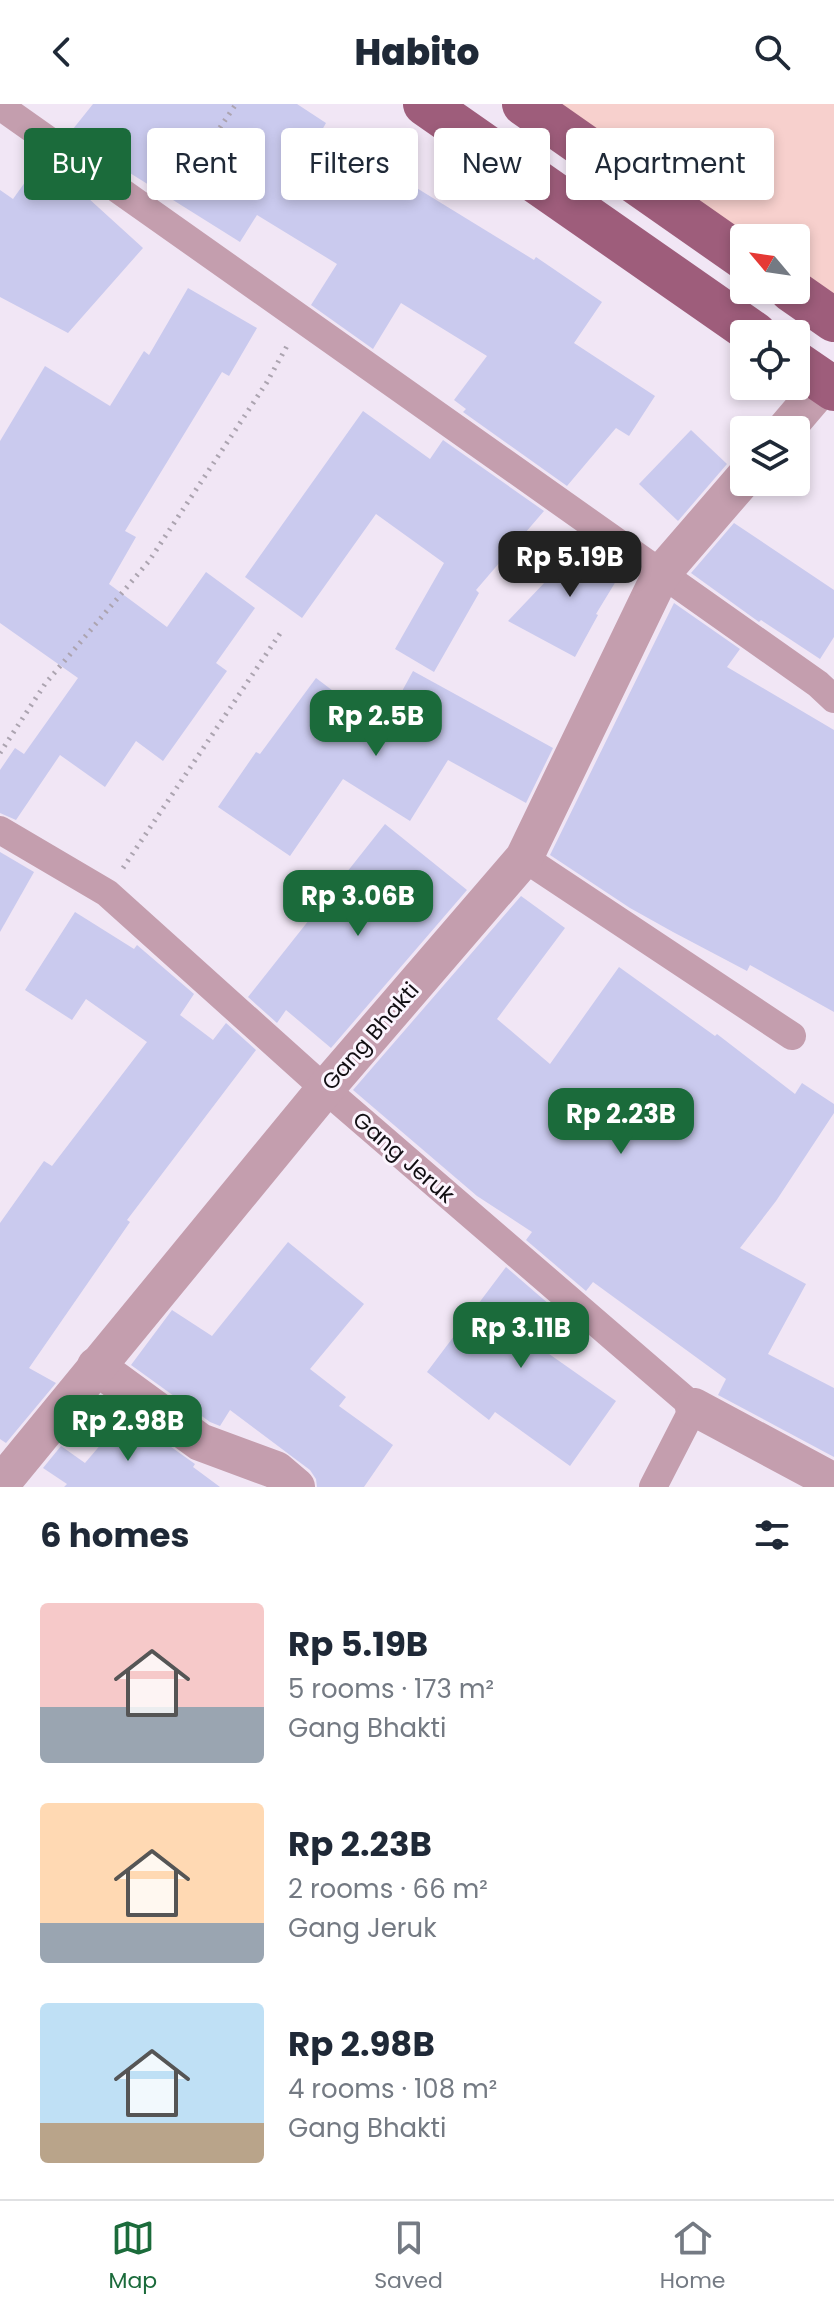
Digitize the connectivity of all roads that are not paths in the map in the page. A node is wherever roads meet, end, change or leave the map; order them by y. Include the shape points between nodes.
1 (425, 104) edge
2 (0, 106) edge
3 (536, 113) edge
4 (460, 128) edge
5 (550, 190) edge
6 (730, 248) edge
7 (810, 303) edge
8 (735, 320) edge
9 (834, 320) edge
10 (818, 378) edge
11 (794, 416) edge
12 (730, 494) edge
13 (661, 574) junction
14 (834, 699) edge
15 (0, 830) edge
16 (524, 858) junction
17 (792, 1036) dead end
18 (325, 1089) junction
19 (96, 1366) junction
20 (694, 1407) junction
21 (834, 1482) edge
22 (0, 1485) edge
23 (296, 1487) edge
24 (653, 1487) edge

1 - 4 main road
2 - 13 street
3 - 6 main road
5 - 8 main road
7 - 9 main road
10 - 11 street
12 - 13 street, Gang Bhakti
13 - 14 street
13 - 16 street, Gang Bhakti
15 - 18 street, Gang Jeruk via 107,893
16 - 17 street
16 - 18 street, Gang Bhakti
18 - 19 street, Gang Bhakti
18 - 20 street, Gang Jeruk
19 - 22 street, Gang Bhakti
19 - 23 street via 200,1442 276,1470
20 - 21 street
20 - 24 street

